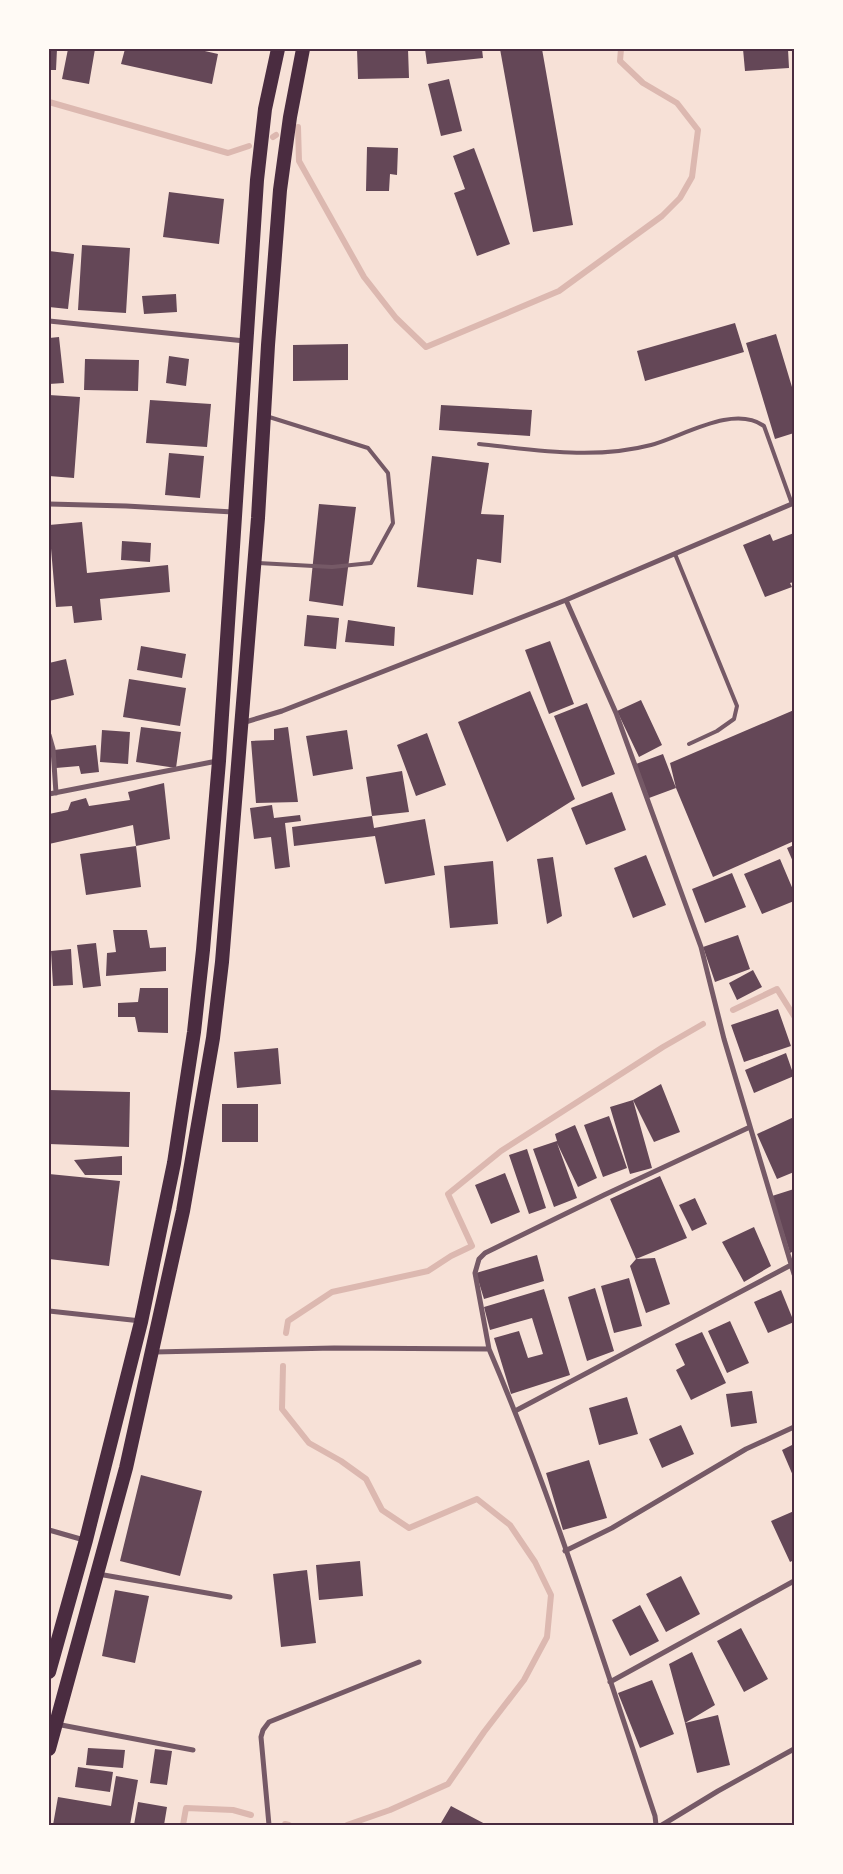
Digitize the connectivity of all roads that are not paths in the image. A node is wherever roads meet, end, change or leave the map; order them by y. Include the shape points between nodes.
1 (278, 49) edge
2 (303, 49) edge
3 (49, 321) edge
4 (247, 342) junction
5 (264, 415) junction
6 (479, 444) dead end
7 (49, 504) edge
8 (793, 504) edge
9 (235, 512) junction
10 (675, 554) junction
11 (254, 563) junction
12 (566, 600) junction
13 (241, 723) junction
14 (49, 735) edge
15 (689, 744) dead end
16 (219, 761) junction
17 (56, 793) junction
18 (49, 794) edge
19 (750, 1127) junction
20 (793, 1264) edge
21 (794, 1274) edge
22 (49, 1311) edge
23 (141, 1322) junction
24 (489, 1349) junction
25 (151, 1352) junction
26 (515, 1411) junction
27 (794, 1426) edge
28 (49, 1530) edge
29 (86, 1540) junction
30 (565, 1551) junction
31 (95, 1574) junction
32 (794, 1581) edge
33 (230, 1597) dead end
34 (418, 1662) dead end
35 (49, 1672) edge
36 (610, 1682) junction
37 (56, 1724) junction
38 (49, 1749) edge
39 (794, 1749) edge
40 (193, 1750) dead end
41 (268, 1825) edge
42 (656, 1825) edge
43 (662, 1825) edge

1 - 4 highway via 265,109 258,172
2 - 5 highway via 280,190
3 - 4 street
4 - 9 highway
5 - 11 highway
5 - 11 lane via 368,448 388,473 393,522 371,563 332,567
6 - 8 lane via 561,453 598,453 650,446 720,421 756,421 764,426
7 - 9 street
8 - 10 street
9 - 16 highway
10 - 12 street
10 - 15 lane via 737,706 734,719 717,732
11 - 13 highway
12 - 13 street via 282,711
12 - 19 street via 616,713 701,947
13 - 25 highway via 213,1038 185,1202
14 - 17 street via 54,749
16 - 17 street
16 - 23 highway via 194,1032 174,1163
17 - 18 street
19 - 20 street
19 - 24 street via 485,1253 479,1259 475,1273
20 - 21 street
20 - 26 street
22 - 23 street
23 - 29 highway
24 - 25 street
24 - 26 street
25 - 31 highway via 126,1468
26 - 30 street
27 - 30 street via 746,1449 612,1528
28 - 29 street
29 - 35 highway
30 - 36 street
31 - 33 street
31 - 37 highway
32 - 36 street
34 - 41 street via 269,1722 261,1737
36 - 42 street
37 - 38 highway
37 - 40 street
39 - 43 street

